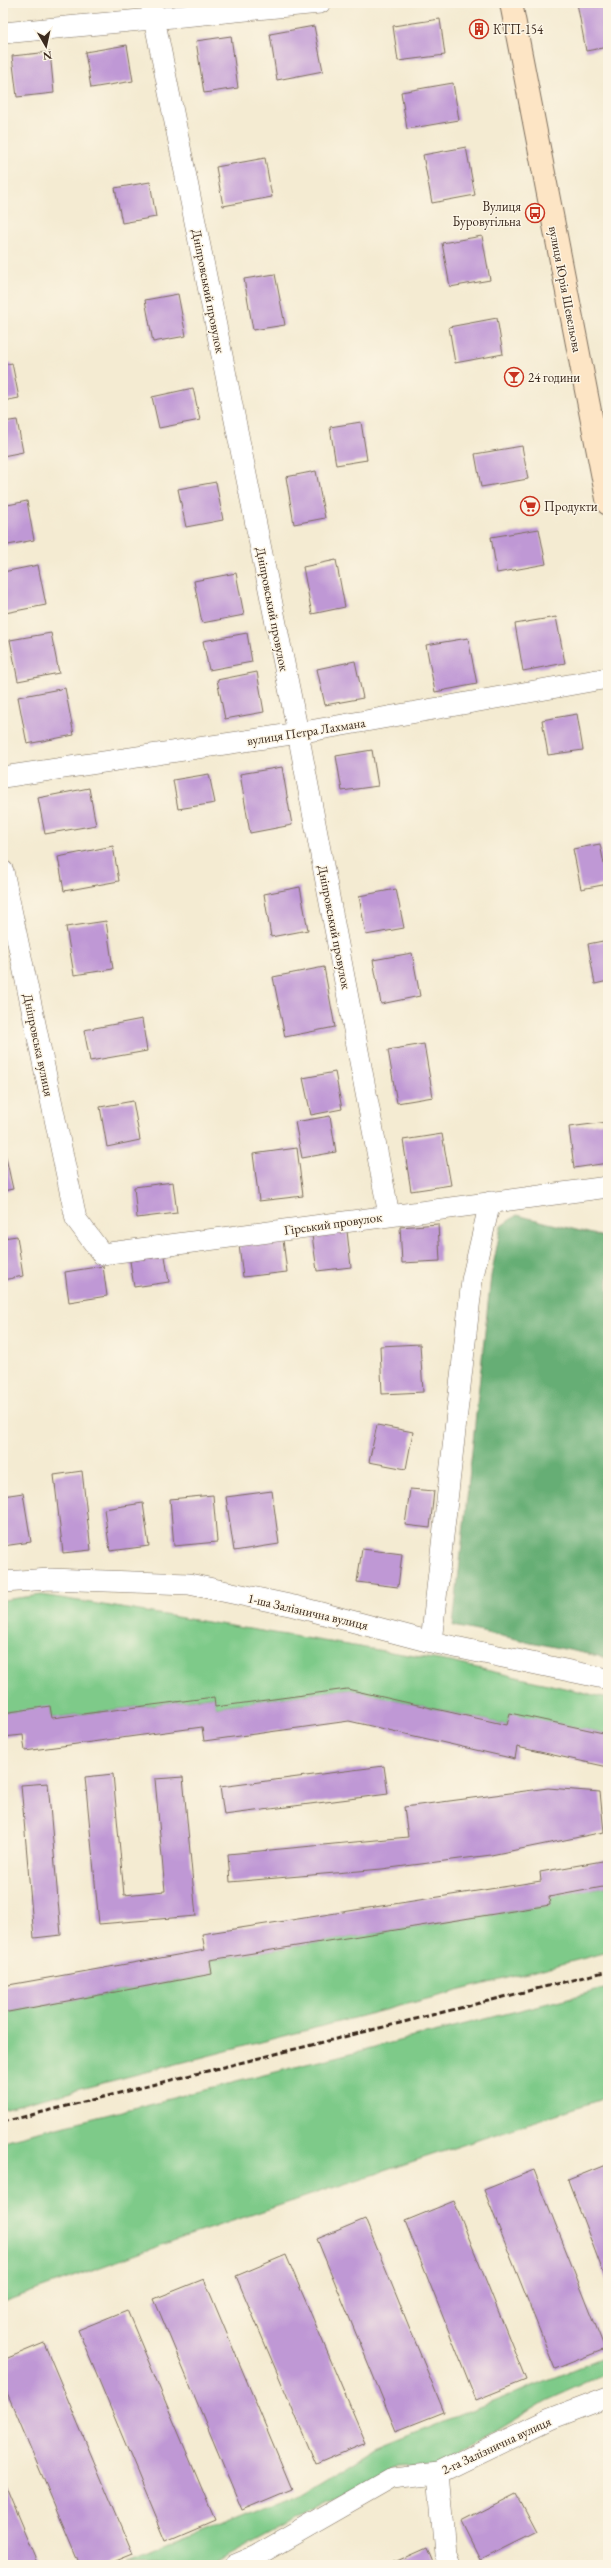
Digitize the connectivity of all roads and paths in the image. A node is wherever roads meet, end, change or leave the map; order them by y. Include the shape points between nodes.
1 (320, 3) edge
2 (511, 3) edge
3 (152, 10) edge
4 (3, 33) edge
5 (608, 504) edge
6 (608, 678) edge
7 (298, 733) junction
8 (3, 777) edge
9 (3, 871) edge
10 (608, 1187) edge
11 (490, 1202) junction
12 (389, 1215) junction
13 (76, 1219) joint
14 (3, 1582) edge
15 (431, 1642) junction
16 (608, 1679) edge
17 (608, 2397) edge
18 (438, 2473) junction
19 (235, 2565) edge
20 (450, 2565) edge

1 - 3 street
2 - 5 street, вулиця Юрія Шевельова
3 - 4 street
3 - 7 street, Дніпровський провулок
6 - 7 street, вулиця Петра Лахмана
7 - 8 street, вулиця Петра Лахмана
7 - 12 street, Дніпровський провулок
9 - 13 street, Дніпровська вулиця
10 - 11 street, Гірський провулок
11 - 12 street, Гірський провулок
11 - 15 street via 472,1280
12 - 13 street, Гірський провулок via 102,1254
14 - 15 street, 1-ша Залізнична вулиця via 50,1579 189,1584 294,1606
15 - 16 street, 1-ша Залізнична вулиця
17 - 18 street, 2-га Залізнична вулиця via 550,2419
18 - 19 street, 2-га Залізнична вулиця via 392,2478 254,2557
18 - 20 street via 445,2554

